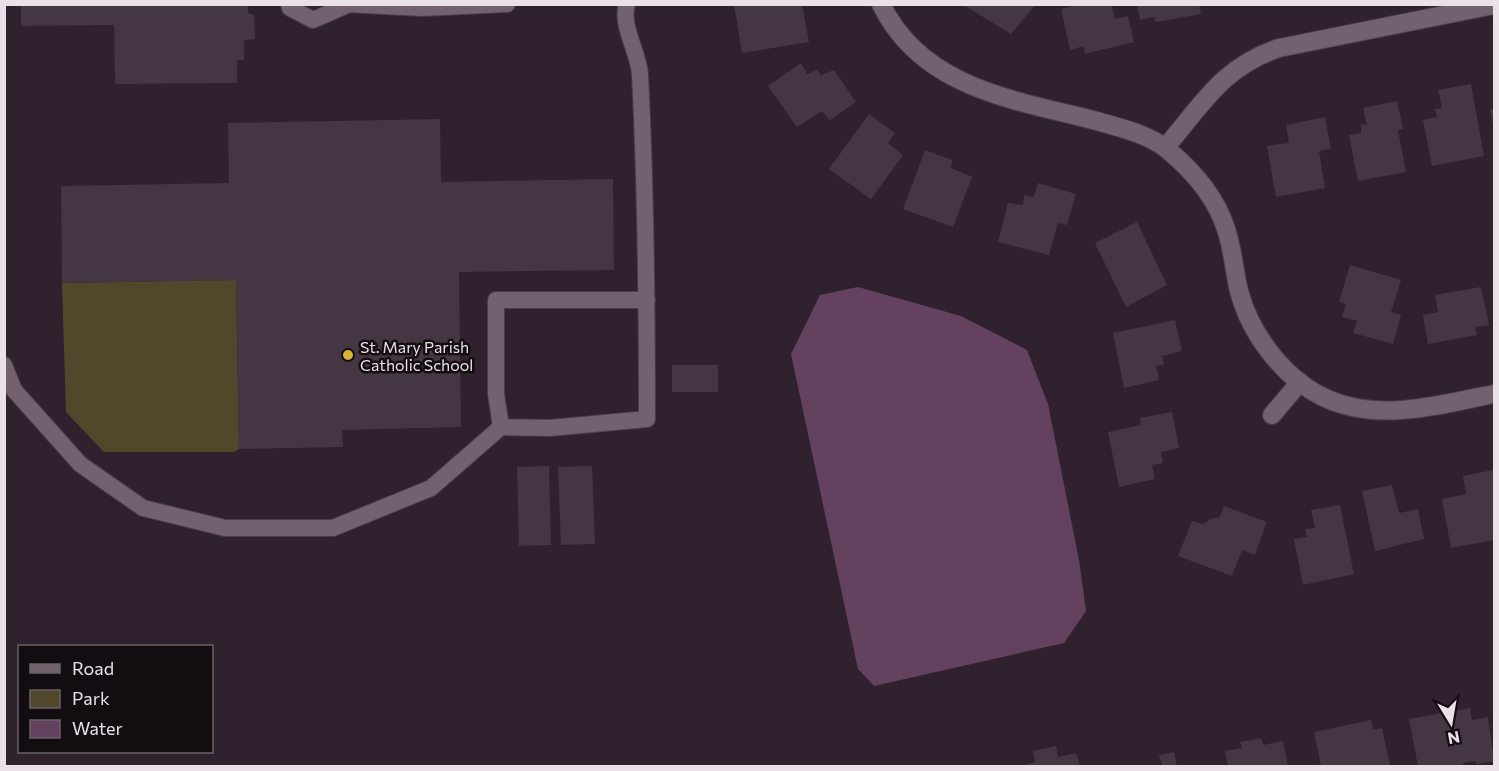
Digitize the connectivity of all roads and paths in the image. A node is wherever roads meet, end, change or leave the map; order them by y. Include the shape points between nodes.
1 (289, 4) edge
2 (507, 4) edge
3 (627, 4) edge
4 (881, 4) edge
5 (345, 5) edge
6 (1494, 6) edge
7 (1165, 148) junction
8 (646, 300) junction
9 (4, 364) edge
10 (1300, 382) junction
11 (1494, 394) edge
12 (1272, 415) dead end
13 (501, 428) junction

1 - 5 lane via 313,20
2 - 5 lane via 422,8
3 - 8 lane via 624,14 639,65 646,194
4 - 7 street via 902,36 957,81 994,95 1130,131
6 - 7 street via 1255,55 1224,78
7 - 10 street via 1190,170 1212,198 1227,230 1250,321 1280,364
8 - 13 lane via 646,419 550,428
8 - 13 lane via 496,300 496,394
9 - 13 lane via 14,390 80,464 143,508 225,528 333,528 431,488
10 - 11 street via 1321,396 1376,411 1408,411
10 - 12 street

